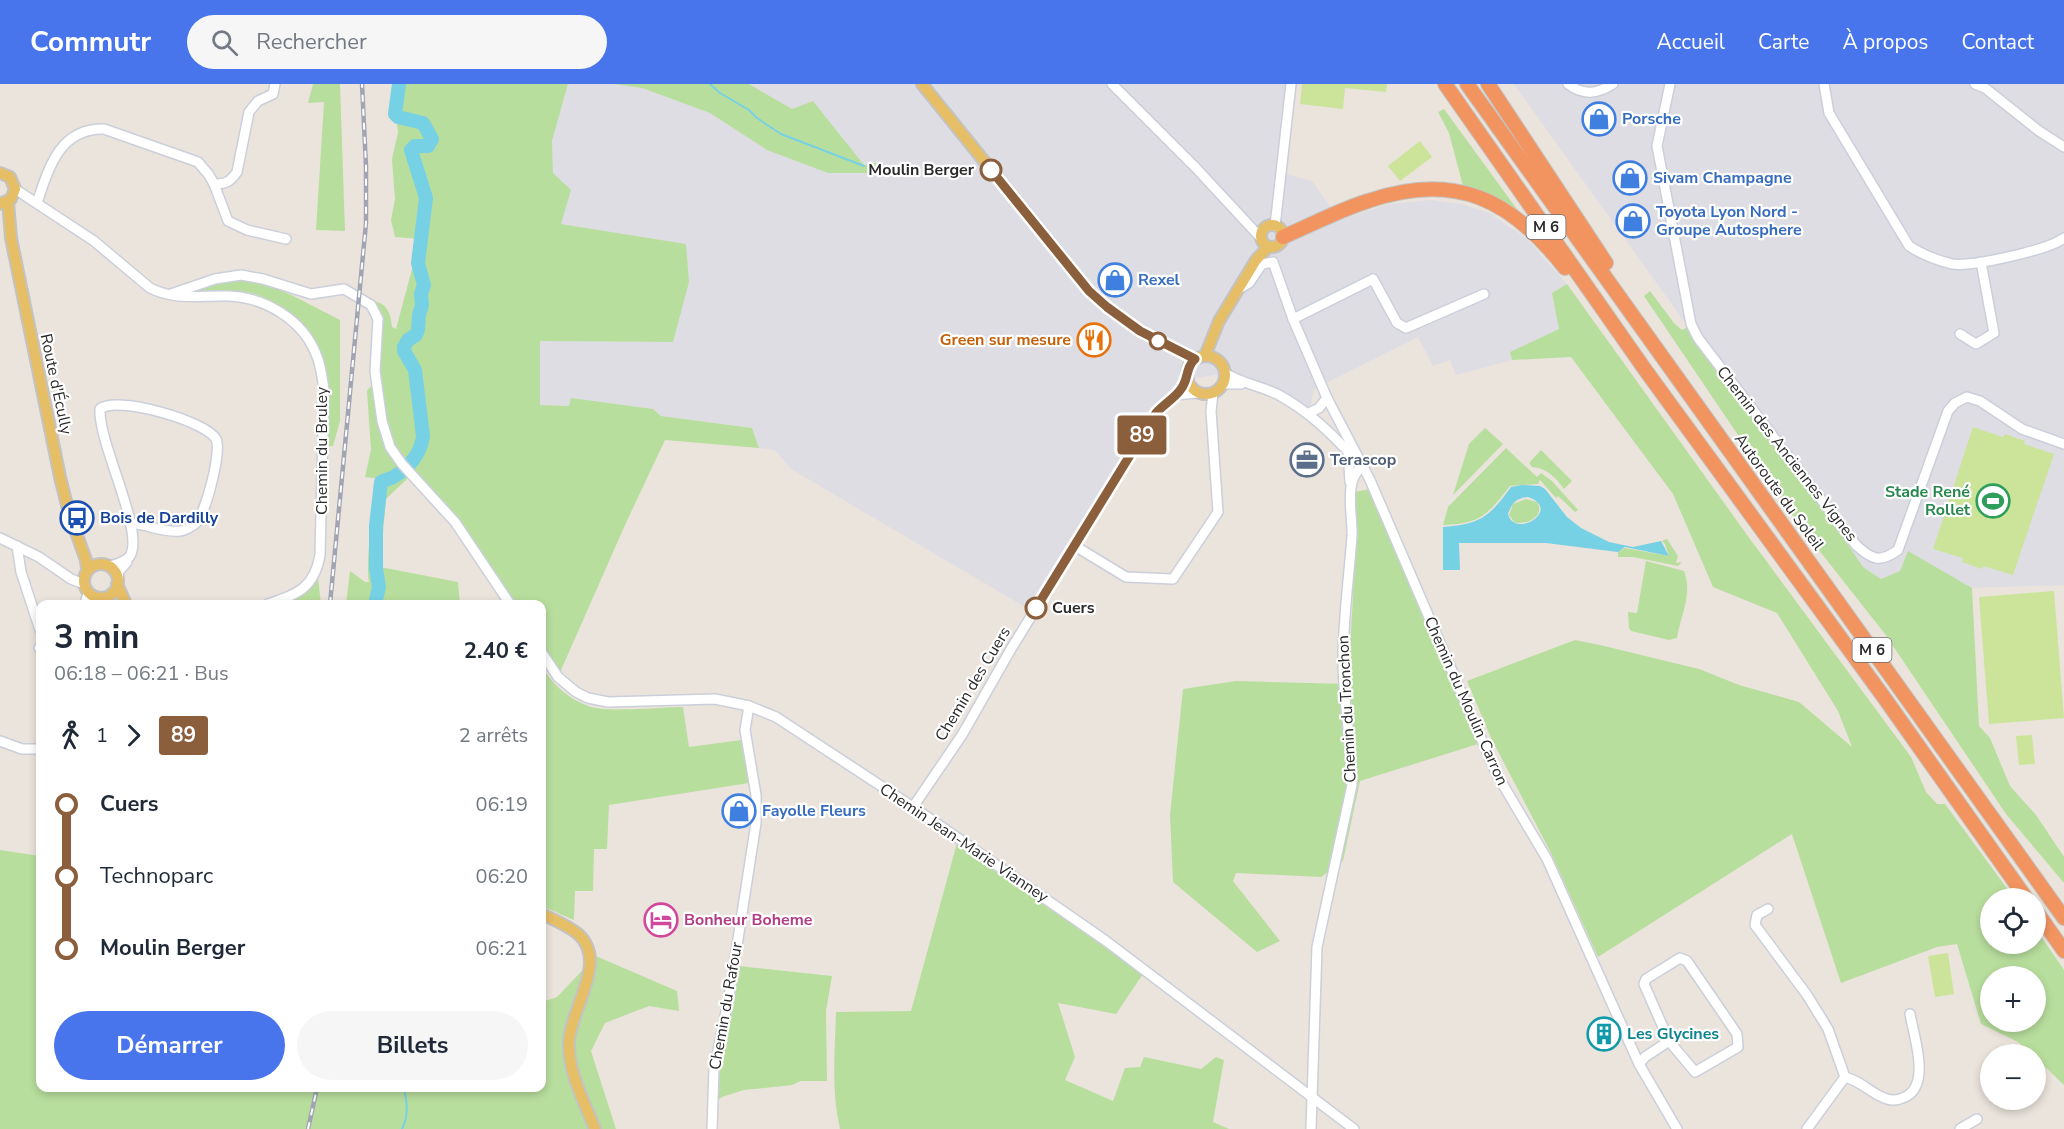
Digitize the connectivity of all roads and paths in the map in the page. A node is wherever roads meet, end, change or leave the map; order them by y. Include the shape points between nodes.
1 (275, 84) edge
2 (922, 84) edge
3 (1112, 84) edge
4 (1445, 84) edge
5 (1467, 84) edge
6 (1488, 84) edge
7 (1568, 84) edge
8 (1613, 84) edge
9 (1670, 84) edge
10 (1826, 84) edge
11 (1975, 84) edge
12 (1290, 88) edge
13 (2064, 147) edge
14 (0, 172) edge
15 (214, 184) junction
16 (7, 201) edge
17 (35, 202) junction
18 (1279, 231) junction
19 (2064, 238) edge
20 (286, 239) dead end
21 (1263, 242) junction
22 (1981, 262) junction
23 (1239, 289) junction
24 (169, 294) junction
25 (1484, 294) dead end
26 (1293, 319) junction
27 (1960, 334) dead end
28 (1648, 335) junction
29 (1201, 360) junction
30 (1646, 372) junction
31 (1224, 378) junction
32 (1187, 380) junction
33 (1204, 394) junction
34 (1176, 395) junction
35 (1328, 398) junction
36 (1309, 413) junction
37 (2064, 444) edge
38 (1348, 451) junction
39 (1362, 466) junction
40 (1351, 493) junction
41 (130, 523) junction
42 (78, 534) junction
43 (0, 538) edge
44 (17, 546) junction
45 (1075, 546) junction
46 (131, 555) junction
47 (107, 565) junction
48 (118, 581) junction
49 (91, 589) edge
50 (112, 600) edge
51 (125, 600) edge
52 (278, 600) edge
53 (507, 600) edge
54 (36, 618) edge
55 (546, 659) edge
56 (749, 706) junction
57 (0, 741) edge
58 (36, 749) edge
59 (913, 807) junction
60 (2019, 888) edge
61 (1768, 909) dead end
62 (546, 916) edge
63 (2064, 918) edge
64 (2046, 925) edge
65 (2064, 951) edge
66 (1910, 1014) dead end
67 (1669, 1041) junction
68 (1639, 1064) junction
69 (1845, 1077) junction
70 (1311, 1095) junction
71 (1977, 1119) dead end
72 (596, 1129) edge
73 (712, 1129) edge
74 (1311, 1129) edge
75 (1354, 1129) edge
76 (1677, 1129) edge
77 (1807, 1129) edge
78 (1960, 1129) edge

1 - 15 street via 273,94 258,101 249,112 237,172 232,180
2 - 29 main road via 1089,291 1123,320
3 - 21 street
4 - 30 highway, M 6
5 - 28 highway, Autoroute du Soleil / M 6
6 - 28 highway via 1607,264
7 - 8 street via 1586,93 1598,93
9 - 37 street, Chemin des Anciennes Vignes via 1657,146 1690,324 1865,553 1878,560 1898,550 1948,411 1955,403 1967,397 1980,401 2022,429
10 - 22 street via 1829,113 1909,246 1954,264
11 - 13 street
12 - 18 street
14 - 16 main road via 10,177
15 - 17 street via 198,162 104,129 90,129 75,135 61,148
15 - 20 street via 228,221
16 - 17 street, Chemin du Bruley
16 - 42 main road, Route d'Écully via 11,238 62,486
17 - 24 street, Chemin du Bruley via 105,250 142,284
18 - 21 main road via 1278,245
18 - 21 main road via 1265,227
18 - 30 highway via 1387,195 1445,189 1478,197 1522,221 1544,243
19 - 22 street via 2051,245
21 - 23 main road
22 - 27 street via 1994,333 1976,344
23 - 26 street, Chemin du Moulin Carron via 1249,283 1262,264 1270,261
23 - 29 main road
24 - 52 street, Chemin du Bruley via 185,298 228,296 265,303 305,334 321,367 324,406 318,564 310,582 300,591
24 - 53 street via 238,275 311,294 344,289 374,308 378,319 375,366 382,421 390,447 455,522
25 - 26 street via 1406,328 1397,323 1373,279
26 - 35 street, Chemin du Moulin Carron
28 - 63 highway, Autoroute du Soleil / M 6
29 - 31 main road via 1221,364
29 - 32 main road via 1187,370
30 - 60 highway, M 6
31 - 33 main road
31 - 36 street via 1276,394
32 - 33 main road via 1193,390
32 - 34 street, Chemin des Cuers
33 - 34 street
33 - 45 street via 1211,411 1218,512 1173,579 1126,577
34 - 45 street, Chemin des Cuers via 1156,413
35 - 36 street
35 - 39 street, Chemin du Moulin Carron
36 - 38 street
38 - 39 street
38 - 40 street
39 - 40 street, Chemin du Tronchon via 1354,474
39 - 68 street, Chemin du Moulin Carron via 1496,773 1547,860
40 - 70 street, Chemin du Tronchon via 1343,664 1352,785 1317,947
41 - 41 street via 100,409 122,404 189,422 214,436 218,444 207,499 196,523 182,531
41 - 46 street
42 - 47 main road, Route d'Écully via 92,554
42 - 49 main road, Route d'Écully
43 - 44 street
44 - 49 street via 59,570 78,576
44 - 54 street
45 - 59 street, Chemin des Cuers via 962,735
46 - 47 street via 125,561
46 - 48 street via 119,571
47 - 48 main road, Route d'Écully
47 - 49 main road via 94,565
48 - 49 main road via 114,592
48 - 51 main road
49 - 50 main road
55 - 56 street, Chemin Jean-Marie Vianney via 563,683 588,698 608,702 715,699
56 - 59 street, Chemin Jean-Marie Vianney via 776,717
56 - 73 street, Chemin du Rafour via 745,730 756,795 756,823 714,1070
57 - 58 street
59 - 70 street, Chemin Jean-Marie Vianney via 1107,941
61 - 69 street via 1757,915 1755,925 1828,1029
62 - 72 main road via 576,932 589,954 591,966 571,1030 569,1052
64 - 65 highway
66 - 69 street via 1920,1071 1919,1083 1911,1094 1899,1100 1885,1099
67 - 67 street via 1695,1072 1738,1047 1737,1034 1687,961 1680,958 1644,984
67 - 68 street
68 - 76 street, Chemin du Moulin Carron
69 - 77 street
70 - 74 street, Chemin du Tronchon
70 - 75 street, Chemin Jean-Marie Vianney
71 - 78 street

